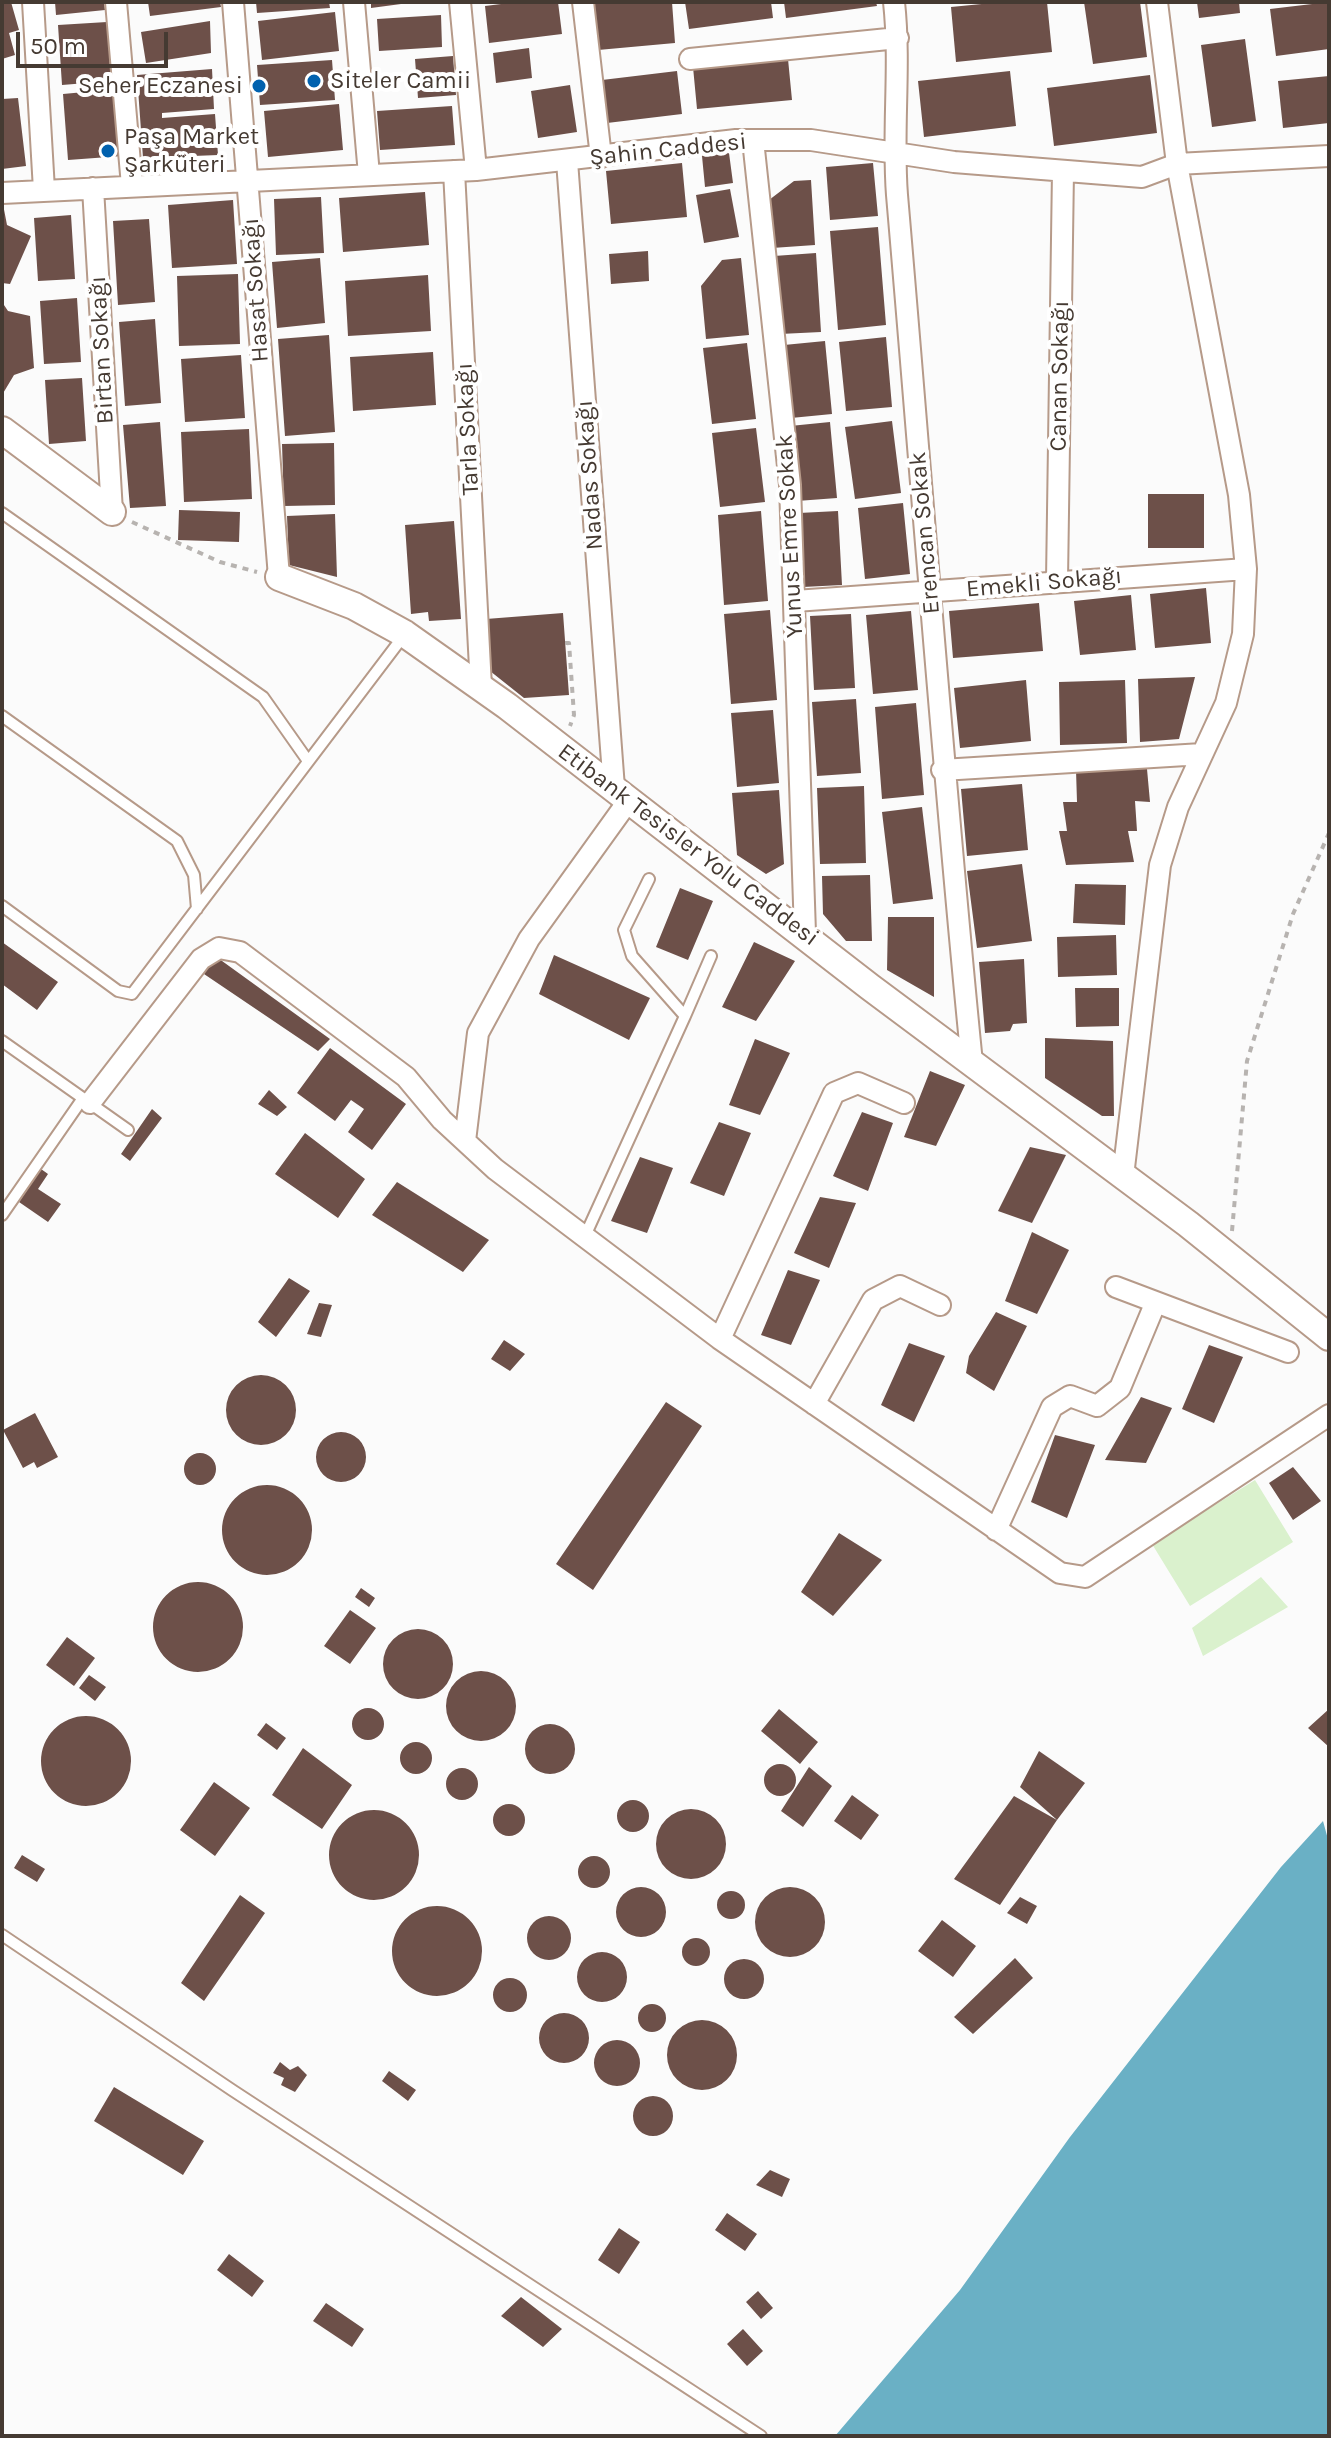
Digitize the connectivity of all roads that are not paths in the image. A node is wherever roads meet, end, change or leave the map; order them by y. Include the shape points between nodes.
1 (33, 2) edge
2 (116, 2) edge
3 (233, 2) edge
4 (354, 2) edge
5 (460, 2) edge
6 (583, 2) edge
7 (894, 2) edge
8 (1157, 2) edge
9 (898, 38) junction
10 (690, 59) dead end
11 (753, 140) junction
12 (894, 150) junction
13 (1329, 156) edge
14 (601, 157) junction
15 (567, 161) junction
16 (1177, 164) junction
17 (476, 170) junction
18 (454, 171) junction
19 (1063, 171) junction
20 (369, 175) junction
21 (248, 180) junction
22 (132, 186) junction
23 (93, 188) junction
24 (44, 190) junction
25 (2, 193) edge
26 (2, 430) edge
27 (112, 512) joint
28 (2, 513) edge
29 (1246, 569) junction
30 (279, 577) joint
31 (1057, 580) junction
32 (931, 593) junction
33 (795, 601) junction
34 (405, 634) junction
35 (481, 687) junction
36 (2, 716) edge
37 (1202, 754) junction
38 (308, 761) junction
39 (942, 770) junction
40 (622, 794) junction
41 (649, 879) dead end
42 (2, 906) edge
43 (197, 909) junction
44 (805, 933) junction
45 (711, 956) dead end
46 (685, 1016) junction
47 (2, 1041) edge
48 (972, 1063) junction
49 (86, 1100) junction
50 (904, 1103) dead end
51 (128, 1130) dead end
52 (465, 1141) junction
53 (1123, 1176) junction
54 (2, 1215) edge
55 (585, 1236) junction
56 (1116, 1287) dead end
57 (1155, 1304) junction
58 (940, 1305) dead end
59 (1329, 1337) edge
60 (720, 1339) junction
61 (1288, 1352) dead end
62 (814, 1404) junction
63 (1329, 1415) edge
64 (996, 1530) junction
65 (2, 1935) edge
66 (761, 2436) edge

1 - 24 street
2 - 22 street
3 - 21 street, Hasat Sokağı
4 - 20 street
5 - 17 street
6 - 14 street
7 - 9 street, Erencan Sokak
8 - 16 street
9 - 10 street
9 - 12 street, Erencan Sokak
11 - 12 street, Şahin Caddesi via 811,140
11 - 14 street, Şahin Caddesi
11 - 33 street, Yunus Emre Sokak via 790,485
12 - 19 street, Şahin Caddesi via 954,162
12 - 32 street, Erencan Sokak
13 - 16 street, Şahin Caddesi
14 - 15 street, Şahin Caddesi
15 - 17 street, Şahin Caddesi
15 - 40 street, Nadas Sokağı
16 - 19 street, Şahin Caddesi via 1142,177
16 - 29 street via 1239,495
17 - 18 street, Şahin Caddesi
18 - 20 street, Şahin Caddesi
18 - 35 street, Tarla Sokağı
19 - 31 street, Canan Sokağı
20 - 21 street, Şahin Caddesi
21 - 22 street, Şahin Caddesi
21 - 30 street, Hasat Sokağı
22 - 23 street, Şahin Caddesi
23 - 24 street, Şahin Caddesi
23 - 27 street, Birtan Sokağı
24 - 25 street, Şahin Caddesi
26 - 27 street
28 - 38 lane via 263,697
29 - 31 street, Emekli Sokağı
29 - 37 street via 1240,647 1226,703
30 - 34 street, Etibank Tesisler Yolu Caddesi via 354,606
31 - 32 street, Emekli Sokağı
32 - 33 street, Emekli Sokağı
32 - 39 street, Erencan Sokak
33 - 44 street, Yunus Emre Sokak
34 - 35 street, Etibank Tesisler Yolu Caddesi
34 - 38 lane
35 - 40 street, Etibank Tesisler Yolu Caddesi
36 - 43 lane via 177,841 194,875
37 - 39 street
37 - 53 street via 1160,865
38 - 43 lane
39 - 48 street, Erencan Sokak
40 - 44 street, Etibank Tesisler Yolu Caddesi
40 - 52 street via 529,939 478,1033
41 - 46 lane via 624,930 632,956
42 - 43 lane via 118,991 132,994
44 - 48 street, Etibank Tesisler Yolu Caddesi
45 - 46 lane
46 - 55 lane
47 - 49 lane
48 - 53 street, Etibank Tesisler Yolu Caddesi
49 - 51 lane
49 - 52 street via 201,959 219,948 240,952 368,1046 406,1077
49 - 54 lane
50 - 60 street via 858,1083 834,1093
52 - 55 street
53 - 59 street, Etibank Tesisler Yolu Caddesi
55 - 60 street
56 - 57 street
57 - 61 street
57 - 64 street via 1120,1388 1097,1406 1070,1396 1052,1407
58 - 62 street via 900,1286 873,1300
60 - 62 street
62 - 64 street
63 - 64 street via 1085,1577 1060,1573
65 - 66 lane

